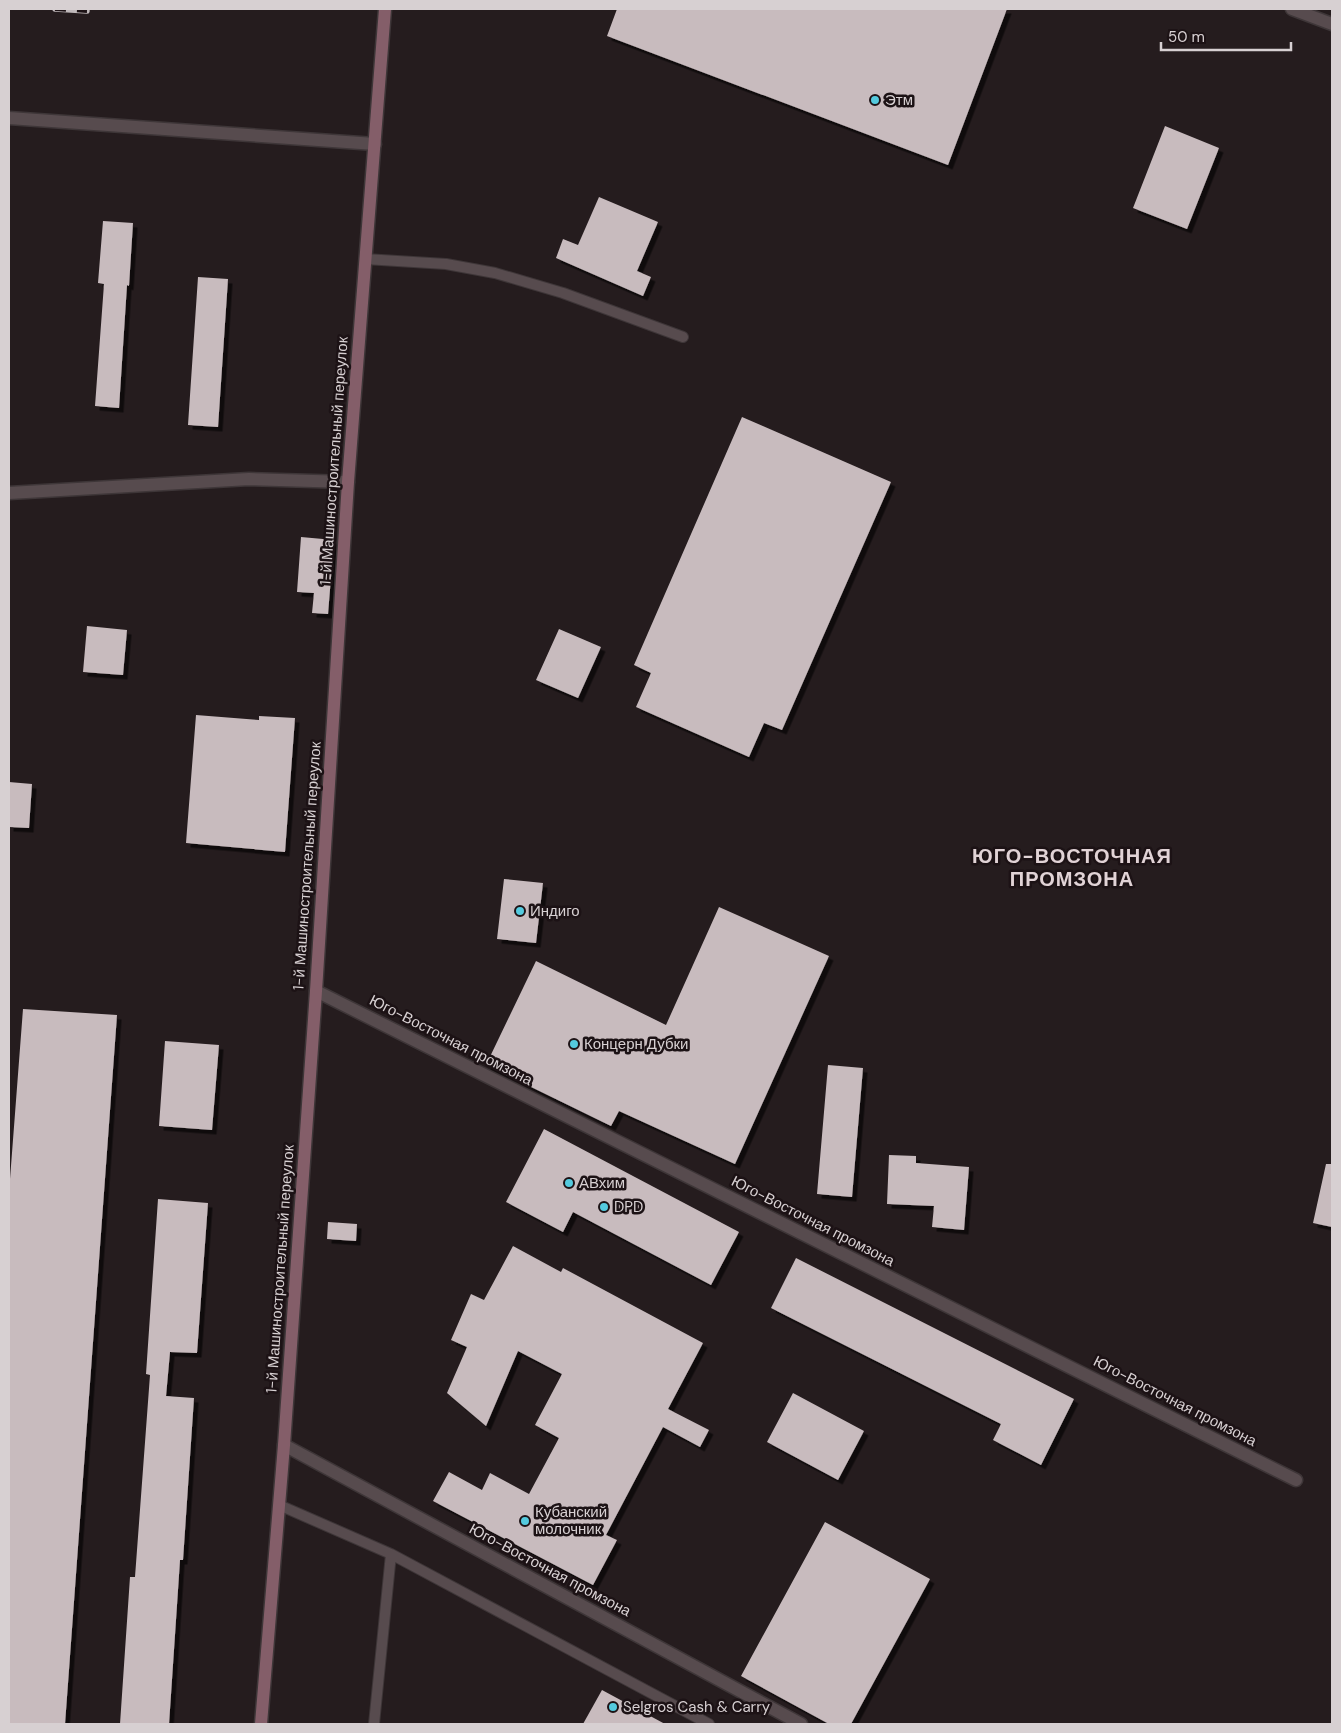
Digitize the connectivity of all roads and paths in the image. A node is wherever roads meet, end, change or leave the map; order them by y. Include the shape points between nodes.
1 (386, 9) edge
2 (1292, 9) edge
3 (1332, 24) edge
4 (9, 118) edge
5 (375, 144) junction
6 (366, 259) junction
7 (683, 337) dead end
8 (348, 482) junction
9 (9, 493) edge
10 (316, 991) junction
11 (284, 1445) junction
12 (1296, 1480) dead end
13 (279, 1505) junction
14 (391, 1554) junction
15 (261, 1724) edge
16 (374, 1724) edge
17 (709, 1724) edge
18 (801, 1724) edge

1 - 5 street, 1-й Машиностроительный переулок
2 - 3 street
4 - 5 street
5 - 6 street, 1-й Машиностроительный переулок
6 - 7 lane via 446,264 495,274 563,293
6 - 8 street, 1-й Машиностроительный переулок
8 - 9 street via 249,479
8 - 10 street, 1-й Машиностроительный переулок
10 - 11 street, 1-й Машиностроительный переулок
10 - 12 street, Юго-Восточная промзона
11 - 13 street, 1-й Машиностроительный переулок
11 - 18 street, Юго-Восточная промзона
13 - 14 lane
13 - 15 street, 1-й Машиностроительный переулок
14 - 16 lane
14 - 17 lane

